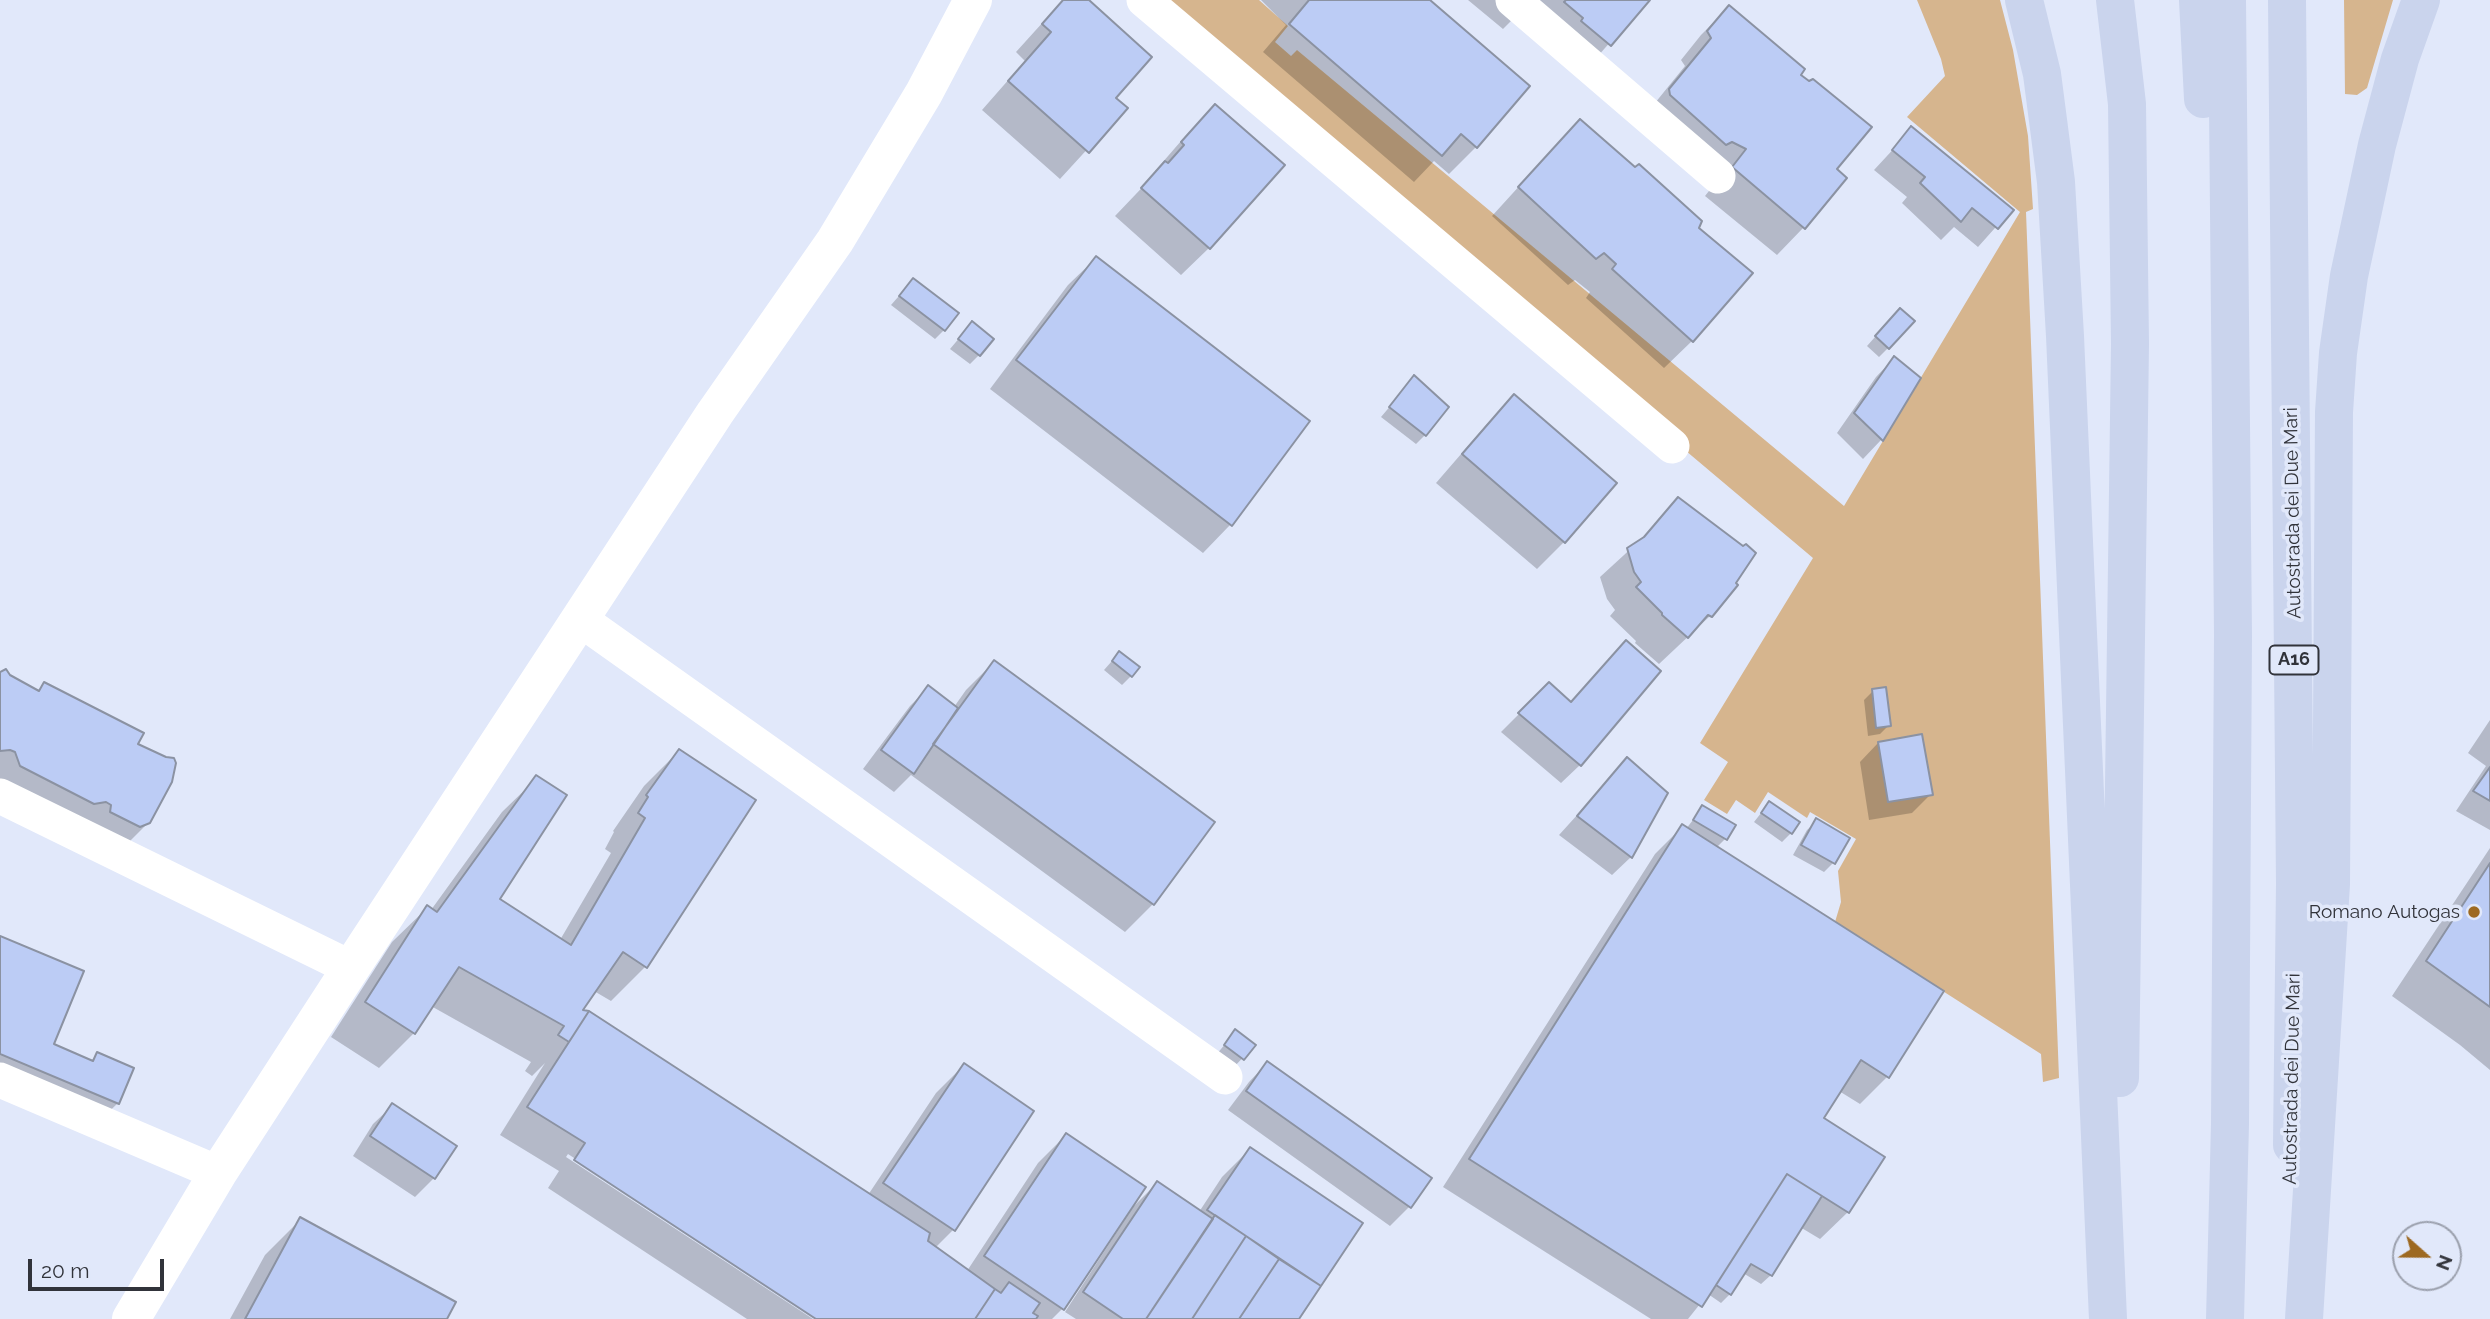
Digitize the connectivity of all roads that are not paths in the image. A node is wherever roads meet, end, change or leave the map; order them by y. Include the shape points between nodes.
1 (973, 0) edge
2 (1143, 0) edge
3 (1513, 0) edge
4 (2024, 0) edge
5 (2115, 0) edge
6 (2198, 0) edge
7 (2227, 0) edge
8 (2287, 0) edge
9 (2421, 0) edge
10 (1718, 176) dead end
11 (1672, 446) dead end
12 (581, 620) junction
13 (2232, 635) junction
14 (0, 796) edge
15 (351, 968) junction
16 (1225, 1077) dead end
17 (0, 1080) edge
18 (218, 1173) junction
19 (131, 1319) edge
20 (2108, 1319) edge
21 (2115, 1319) edge
22 (2225, 1319) edge
23 (2288, 1319) edge
24 (2304, 1319) edge

1 - 12 street via 924,93 835,241 715,413
2 - 11 street
3 - 10 street
4 - 20 highway via 2042,74 2057,195
5 - 21 highway via 2127,104 2130,344
6 - 13 highway
7 - 13 highway
8 - 23 highway, Autostrada dei Due Mari / A16 via 2295,870
9 - 24 highway via 2377,145 2349,276 2339,353 2334,412 2331,884
12 - 15 street
12 - 16 street
13 - 22 highway
14 - 15 street
15 - 18 street
17 - 18 street
18 - 19 street

